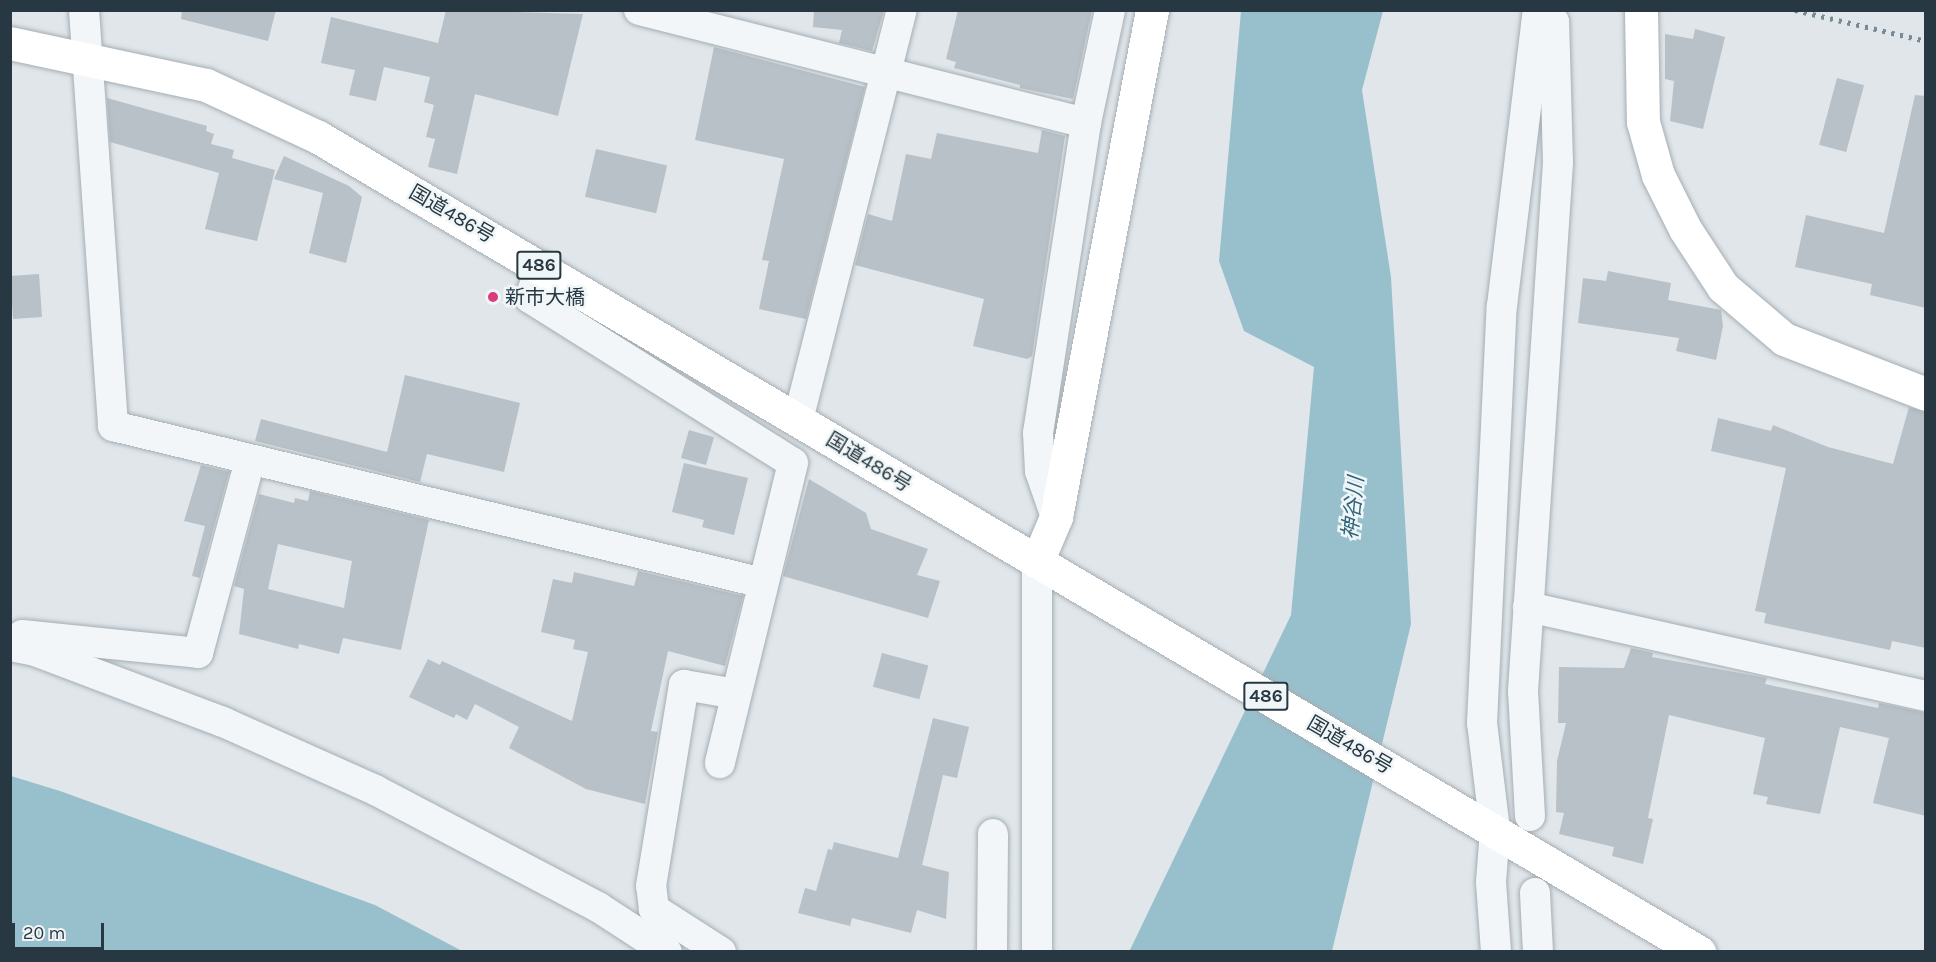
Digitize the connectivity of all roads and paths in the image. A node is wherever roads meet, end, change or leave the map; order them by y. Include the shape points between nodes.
1 (84, 10) edge
2 (639, 10) edge
3 (902, 10) edge
4 (1110, 10) edge
5 (1152, 10) edge
6 (1539, 10) edge
7 (1641, 10) edge
8 (10, 43) edge
9 (84, 57) junction
10 (886, 72) junction
11 (1086, 123) junction
12 (541, 266) junction
13 (1926, 394) edge
14 (798, 420) junction
15 (250, 460) junction
16 (1056, 517) junction
17 (1036, 562) junction
18 (763, 584) junction
19 (1528, 607) junction
20 (10, 634) edge
21 (10, 646) edge
22 (736, 694) junction
23 (1926, 696) edge
24 (720, 763) dead end
25 (1530, 816) dead end
26 (1495, 830) junction
27 (993, 834) dead end
28 (1534, 893) dead end
29 (667, 951) edge
30 (721, 951) edge
31 (992, 951) edge
32 (1037, 951) edge
33 (1496, 951) edge
34 (1538, 951) edge
35 (1699, 951) edge

1 - 9 street
2 - 10 street
3 - 10 street
4 - 11 street
5 - 16 main road
6 - 19 street via 1554,22 1558,162
6 - 26 street via 1502,306 1482,723
7 - 13 main road via 1643,122 1658,175 1685,230 1723,287 1784,339
8 - 9 main road, 国道486号 / 486
9 - 12 main road, 国道486号 / 486 via 216,90 318,137
9 - 15 street via 113,426
10 - 11 street
10 - 14 street
11 - 16 street via 1038,433 1040,471
12 - 14 main road, 国道486号 / 486
12 - 18 street via 530,298 794,463
14 - 17 main road, 国道486号 / 486
15 - 18 street
15 - 20 street via 198,653
16 - 17 main road
17 - 26 main road, 国道486号 / 486
17 - 32 street
18 - 22 street
19 - 23 street
19 - 25 street via 1523,691
21 - 29 street via 35,651 223,722 375,790 598,907
22 - 24 street
22 - 30 street via 684,685 651,886 654,909
26 - 33 street via 1491,882
26 - 35 main road, 国道486号 / 486
27 - 31 street
28 - 34 street

